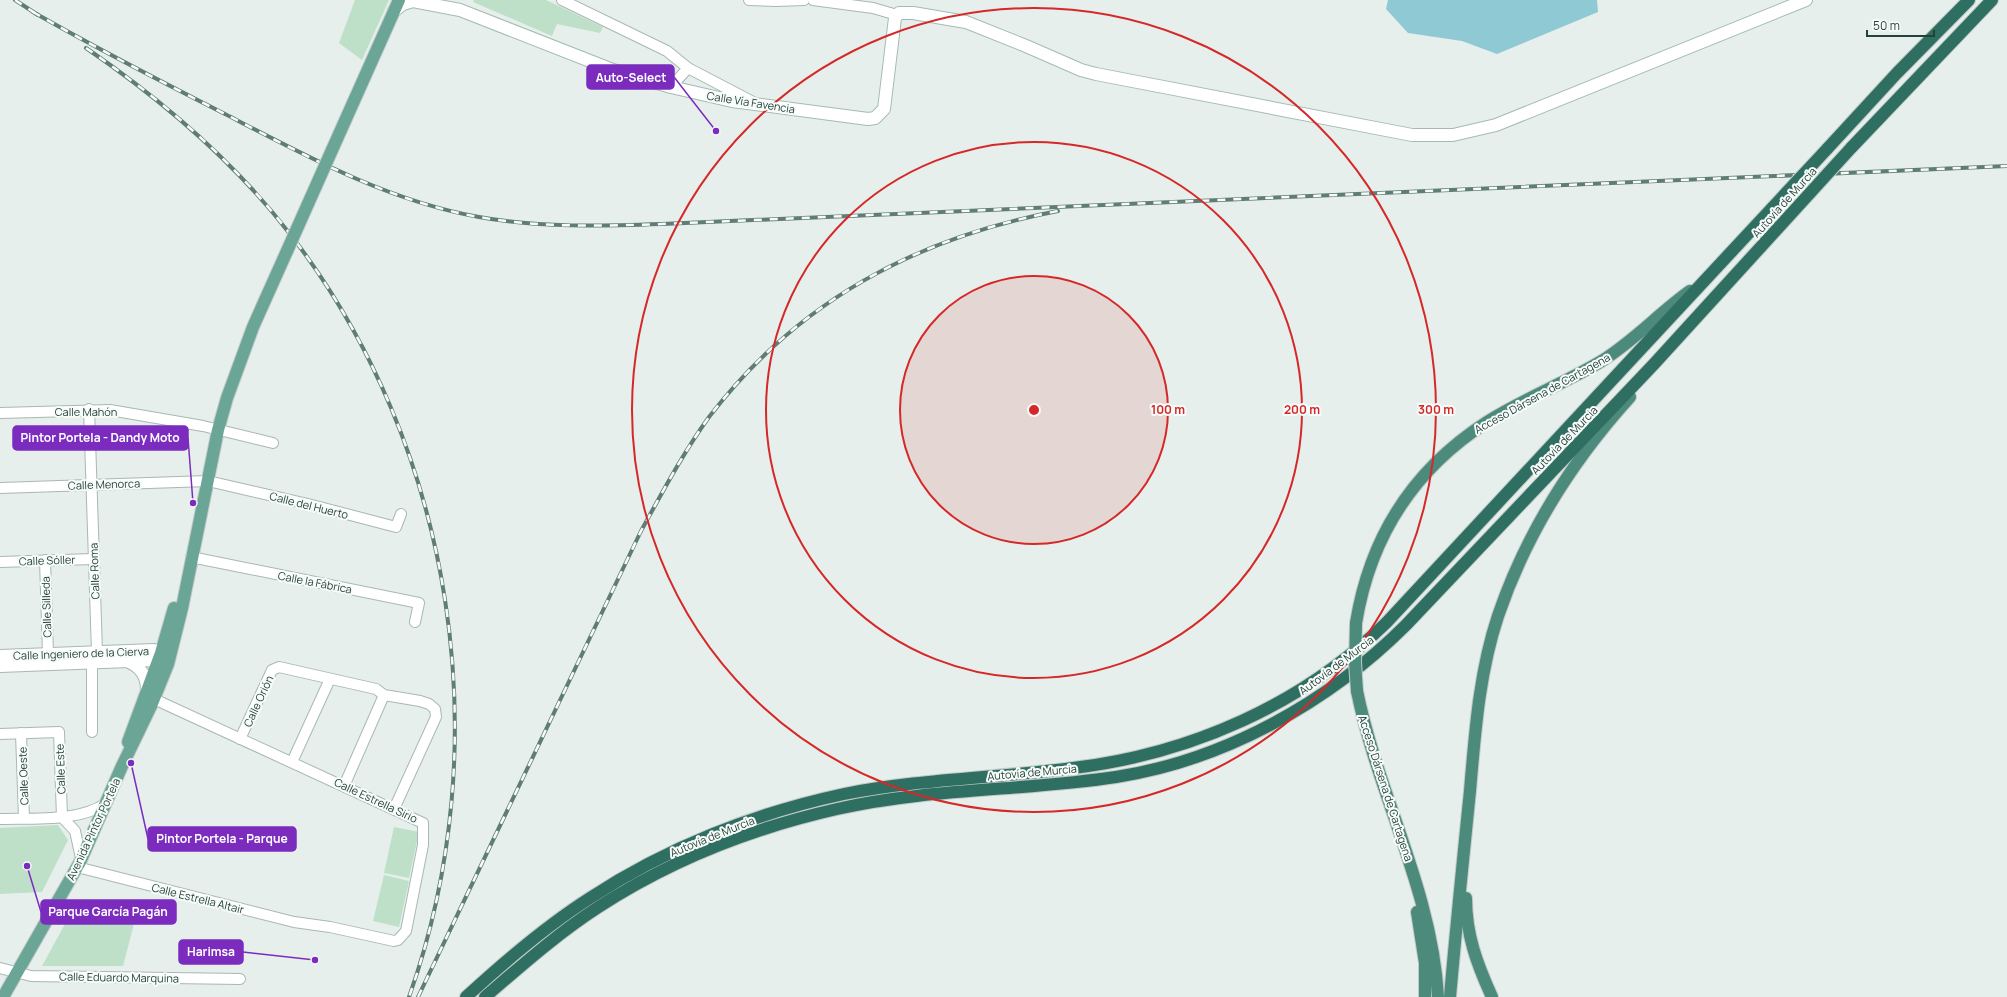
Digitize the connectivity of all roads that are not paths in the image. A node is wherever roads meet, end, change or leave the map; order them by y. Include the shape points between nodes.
1 (412, 0) edge
2 (448, 0) edge
3 (562, 0) edge
4 (749, 0) edge
5 (804, 0) edge
6 (813, 0) edge
7 (1806, 0) edge
8 (1969, 0) edge
9 (1992, 0) edge
10 (874, 4) edge
11 (396, 6) edge
12 (460, 10) junction
13 (897, 15) junction
14 (688, 68) junction
15 (670, 87) junction
16 (759, 105) junction
17 (1700, 285) junction
18 (1654, 364) junction
19 (89, 409) junction
20 (0, 413) edge
21 (218, 430) junction
22 (273, 443) dead end
23 (208, 481) junction
24 (92, 485) junction
25 (0, 488) edge
26 (401, 514) dead end
27 (191, 556) junction
28 (93, 559) junction
29 (45, 560) junction
30 (0, 562) edge
31 (181, 612) junction
32 (415, 622) dead end
33 (48, 654) junction
34 (0, 656) edge
35 (161, 656) junction
36 (95, 657) junction
37 (126, 661) junction
38 (0, 666) edge
39 (330, 679) junction
40 (384, 695) junction
41 (151, 699) junction
42 (92, 732) dead end
43 (21, 733) junction
44 (0, 734) edge
45 (240, 739) junction
46 (292, 762) junction
47 (1380, 773) junction
48 (1471, 781) junction
49 (344, 786) junction
50 (106, 803) junction
51 (394, 809) junction
52 (66, 816) junction
53 (24, 818) junction
54 (0, 819) edge
55 (75, 831) junction
56 (93, 832) junction
57 (424, 832) junction
58 (79, 862) junction
59 (0, 968) edge
60 (17, 973) junction
61 (240, 979) dead end
62 (3, 997) edge
63 (466, 997) edge
64 (485, 997) edge
65 (1425, 997) edge
66 (1438, 997) edge
67 (1450, 997) edge
68 (1492, 997) edge

1 - 11 main road, Calle Vía Favencia
1 - 12 main road, Calle Vía Favencia
2 - 12 main road, Calle Vía Favencia
3 - 14 street via 667,51
4 - 5 street
6 - 10 street
7 - 13 main road via 1496,126 1453,135 1412,135 1096,74 966,22 913,13
8 - 17 highway, Autovía de Murcia, bridge via 1892,78
9 - 18 highway, Autovía de Murcia, bridge via 1851,148
10 - 13 street
11 - 21 main road, Avenida Pintor Portela, bridge via 244,348
12 - 15 main road, Calle Vía Favencia via 613,70
13 - 16 main road, Calle Vía Favencia via 894,21 884,109 875,118
14 - 15 street
14 - 16 street
15 - 16 main road, Calle Vía Favencia
17 - 47 highway, Acceso Dársena de Cartagena, bridge via 1680,298 1619,349 1587,369 1488,421 1458,442 1434,463 1408,493 1376,550 1359,603 1356,623 1357,691 1365,728
17 - 63 highway, Autovía de Murcia via 1404,604 1368,639 1323,674 1279,702 1243,721 1179,746 1111,762 845,794 781,811 706,838 647,865 587,900
18 - 48 highway via 1649,376 1556,492 1516,568 1497,618 1484,675
18 - 64 highway, Autovía de Murcia via 1398,633 1369,659 1321,695 1287,716 1233,743 1168,766 1110,778 904,798 847,807 771,827 710,849 659,873 599,907
19 - 20 street, Calle Mahón
19 - 21 street, Calle Mahón via 110,410
19 - 24 street, Calle Roma
21 - 22 street, Calle Mahón
21 - 23 main road, Avenida Pintor Portela
23 - 24 street, Calle Menorca
23 - 26 street, Calle del Huerto via 396,528
23 - 27 main road, Avenida Pintor Portela
24 - 25 street, Calle Menorca
24 - 28 street, Calle Roma
27 - 31 main road, Avenida Pintor Portela
27 - 32 street, Calle la Fábrica via 418,603
27 - 35 main road, Avenida Pintor Portela
28 - 29 street, Calle Sóller
28 - 36 street, Calle Roma
29 - 30 street, Calle Sóller
29 - 33 street, Calle Silleda
31 - 35 main road
31 - 41 main road, Avenida Pintor Portela via 172,651
33 - 34 main road, Calle Ingeniero de la Cierva
33 - 36 main road, Calle Ingeniero de la Cierva
35 - 36 main road, Calle Ingeniero de la Cierva via 154,650
35 - 37 main road via 155,660
35 - 41 main road
36 - 37 main road
36 - 38 main road
36 - 42 street, Calle Roma via 91,686
37 - 41 main road via 142,671
39 - 40 street via 376,689
39 - 45 street, Calle Orión via 279,667 272,670
39 - 46 street
40 - 49 street
40 - 51 street via 420,701 433,707 436,717
41 - 45 street, Calle Estrella Sirio
41 - 50 main road, Avenida Pintor Portela
41 - 57 street, Calle Estrella Sirio via 419,827
43 - 44 street, Calle Este
43 - 52 street, Calle Este via 59,732
43 - 53 street, Calle Oeste
45 - 46 street, Calle Estrella Sirio
46 - 49 street, Calle Estrella Sirio
47 - 65 highway via 1414,898 1424,963
47 - 66 highway, Acceso Dársena de Cartagena via 1420,898 1433,950
48 - 67 highway
48 - 68 highway via 1466,916 1471,945
49 - 51 street, Calle Estrella Sirio
50 - 52 street via 85,814
50 - 56 main road, Avenida Pintor Portela
51 - 57 street, Calle Estrella Sirio via 423,823
52 - 53 street
52 - 55 street
52 - 56 street via 87,820
53 - 54 street
55 - 56 street via 84,835
55 - 58 street
56 - 58 main road, Avenida Pintor Portela
57 - 58 street, Calle Estrella Altair via 406,931 394,941 294,922
58 - 60 main road, Avenida Pintor Portela
59 - 60 street, Calle Eduardo Marquina
60 - 61 street, Calle Eduardo Marquina via 30,976
60 - 62 main road, Avenida Pintor Portela

